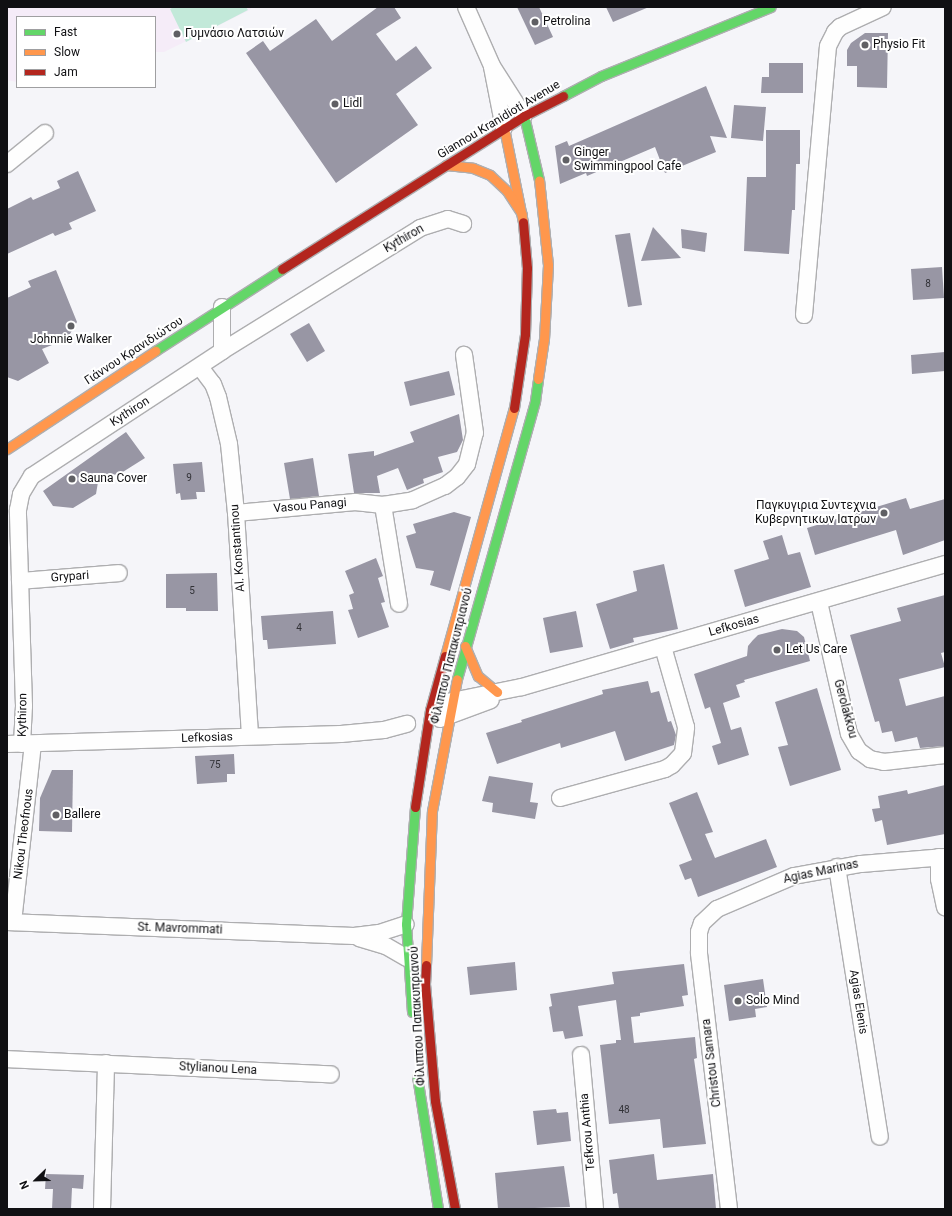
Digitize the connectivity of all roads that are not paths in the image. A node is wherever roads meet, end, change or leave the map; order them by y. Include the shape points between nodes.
1 (466, 7) edge
2 (771, 7) edge
3 (883, 7) edge
4 (492, 66) junction
5 (524, 116) junction
6 (504, 128) junction
7 (45, 132) dead end
8 (7, 164) edge
9 (446, 165) junction
10 (522, 214) junction
11 (463, 224) dead end
12 (276, 274) joint
13 (222, 307) junction
14 (804, 315) dead end
15 (222, 351) junction
16 (464, 354) dead end
17 (200, 367) junction
18 (7, 449) edge
19 (383, 505) junction
20 (236, 513) junction
21 (945, 564) edge
22 (119, 573) dead end
23 (20, 581) junction
24 (819, 602) junction
25 (399, 604) dead end
26 (466, 646) junction
27 (663, 647) junction
28 (522, 687) junction
29 (497, 692) junction
30 (431, 705) junction
31 (449, 709) junction
32 (428, 723) junction
33 (407, 724) dead end
34 (250, 736) junction
35 (21, 744) edge
36 (945, 755) edge
37 (560, 798) dead end
38 (942, 857) edge
39 (836, 867) junction
40 (945, 907) edge
41 (705, 918) joint
42 (10, 922) edge
43 (406, 924) junction
44 (354, 936) junction
45 (407, 958) junction
46 (413, 1024) dead end
47 (581, 1055) dead end
48 (7, 1059) edge
49 (106, 1063) junction
50 (416, 1063) dead end
51 (331, 1074) dead end
52 (880, 1137) dead end
53 (102, 1209) edge
54 (438, 1209) edge
55 (455, 1209) edge
56 (595, 1209) edge
57 (729, 1209) edge

1 - 4 street
2 - 5 main road, Giannou Kranidioti Avenue via 596,79
3 - 14 street via 840,28 828,46
4 - 5 street
4 - 6 street
5 - 6 main road, Giannou Kranidioti Avenue
5 - 26 main road, Φίλιππου Παπακυπριανού via 543,205 548,265 544,340 535,401
6 - 9 main road, Giannou Kranidioti Avenue
6 - 10 main road, Φίλιππου Παπακυπριανού via 515,169
7 - 8 street
9 - 10 main road via 473,168 490,175 508,191
9 - 12 main road, Giannou Kranidioti Avenue
10 - 30 main road, Φίλιππου Παπακυπριανού via 527,301 517,397
11 - 15 street, Kythiron via 448,219 420,228
12 - 13 main road, Γιάννου Κρανιδιώτου
13 - 15 street
13 - 18 main road, Γιάννου Κρανιδιώτου
15 - 17 street, Kythiron
16 - 19 street, Vasou Panagi via 475,433 467,464 457,477 430,493 413,500
17 - 20 street, Al. Konstantinou via 213,384 222,411 229,444
17 - 23 street, Kythiron via 32,476 19,501
19 - 20 street, Vasou Panagi via 355,502
19 - 25 street
20 - 34 street, Al. Konstantinou
21 - 24 street, Lefkosias
22 - 23 street, Grypari
23 - 35 street, Kythiron via 24,706
24 - 27 street, Lefkosias
24 - 36 street, Gerolakkou via 850,734 858,751 870,759 884,762
26 - 29 main road via 478,676
26 - 31 main road, Φίλιππου Παπακυπριανού
27 - 28 street, Lefkosias
27 - 37 street via 686,727 683,753 665,769
28 - 29 street, Lefkosias
28 - 31 street, Lefkosias
29 - 31 street, Lefkosias
30 - 31 street, Lefkosias
30 - 32 main road, Φίλιππου Παπακυπριανού
31 - 32 street, Lefkosias
31 - 55 main road, Φίλιππου Παπακυπριανού via 432,811 425,984 435,1101
32 - 43 main road, Φίλιππου Παπακυπριανού via 415,810
33 - 34 street, Lefkosias via 384,730 341,734
34 - 35 street, Lefkosias
35 - 42 street, Nikou Theofnous
38 - 39 street, Agias Marinas
38 - 40 street via 940,884
39 - 41 street, Agias Marinas via 777,881
39 - 52 street, Agias Elenis
41 - 57 street, Christou Samara via 699,932 699,953
42 - 44 street, St. Mavrommati
43 - 44 street, St. Mavrommati via 379,933
43 - 45 main road, Φίλιππου Παπακυπριανού
44 - 45 street, St. Mavrommati via 386,946
45 - 46 main road, Φίλιππου Παπακυπριανού
47 - 56 street, Tefkrou Anthia
48 - 49 street, Stylianou Lena
49 - 51 street, Stylianou Lena
49 - 53 street
50 - 54 main road, Φίλιππου Παπακυπριανού via 420,1103

